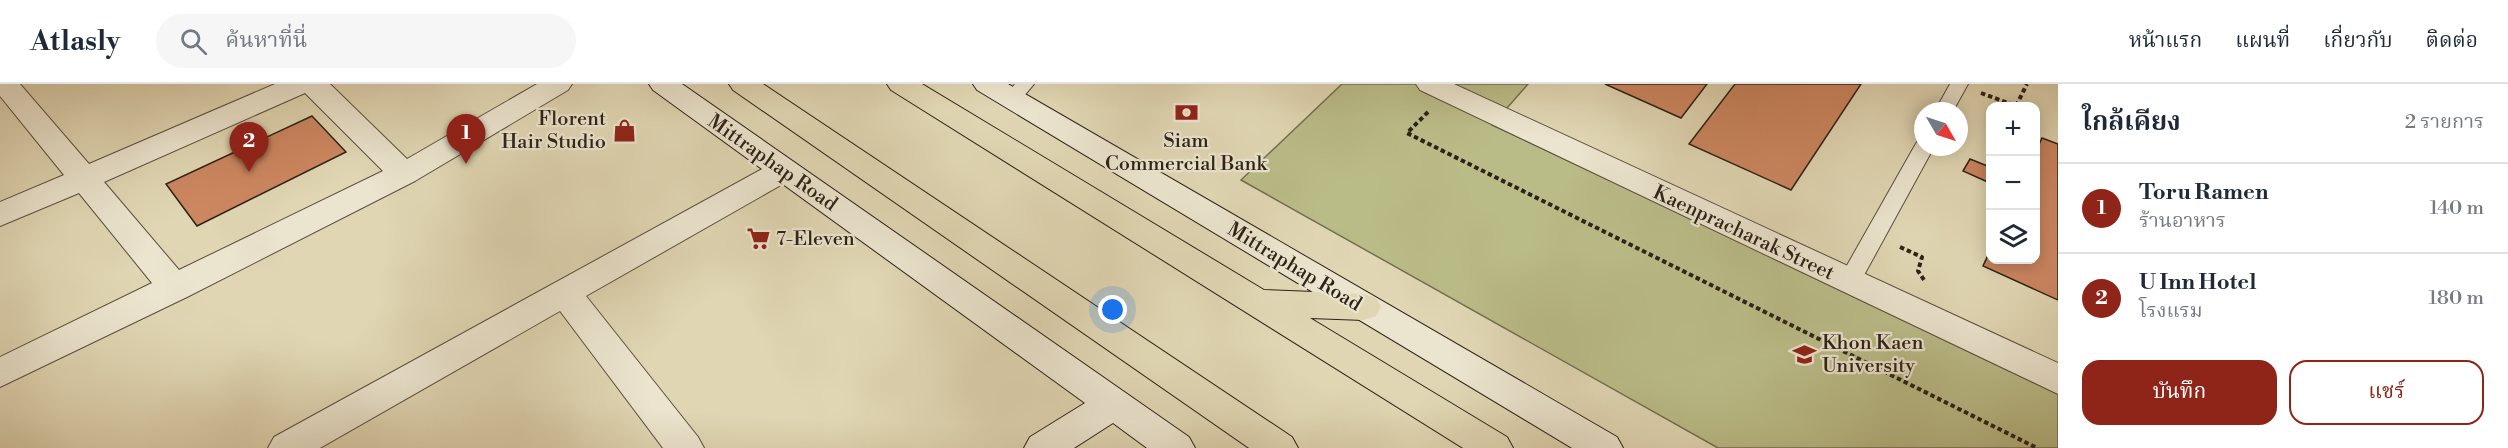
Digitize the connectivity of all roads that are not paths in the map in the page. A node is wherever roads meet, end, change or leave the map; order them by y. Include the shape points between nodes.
1 (5, 84) edge
2 (300, 84) edge
3 (313, 84) edge
4 (558, 84) edge
5 (663, 84) edge
6 (743, 84) edge
7 (901, 84) edge
8 (1959, 84) edge
9 (1439, 88) edge
10 (1008, 89) edge
11 (1949, 102) edge
12 (1919, 156) edge
13 (784, 170) junction
14 (404, 174) junction
15 (85, 179) junction
16 (0, 215) edge
17 (1849, 282) junction
18 (175, 288) junction
19 (564, 292) junction
20 (1258, 303) junction
21 (1364, 307) junction
22 (0, 373) edge
23 (2058, 379) edge
24 (1114, 404) junction
25 (286, 448) edge
26 (685, 448) edge
27 (1043, 448) edge
28 (1176, 448) edge
29 (1279, 448) edge
30 (1494, 448) edge
31 (1604, 448) edge

1 - 15 street
2 - 15 street
3 - 14 street
4 - 14 street
5 - 13 street, Mittraphap Road
6 - 29 main road
7 - 20 main road
8 - 11 lane
9 - 17 street, Kaenpracharak Street
10 - 21 street, Mittraphap Road
12 - 17 lane
13 - 19 street
13 - 24 street, Mittraphap Road
14 - 18 street
15 - 16 street
15 - 18 street
17 - 23 street, Kaenpracharak Street
18 - 22 street
19 - 25 street
19 - 26 street
20 - 21 main road
20 - 30 main road
21 - 31 street, Mittraphap Road
24 - 27 street
24 - 28 street, Mittraphap Road

